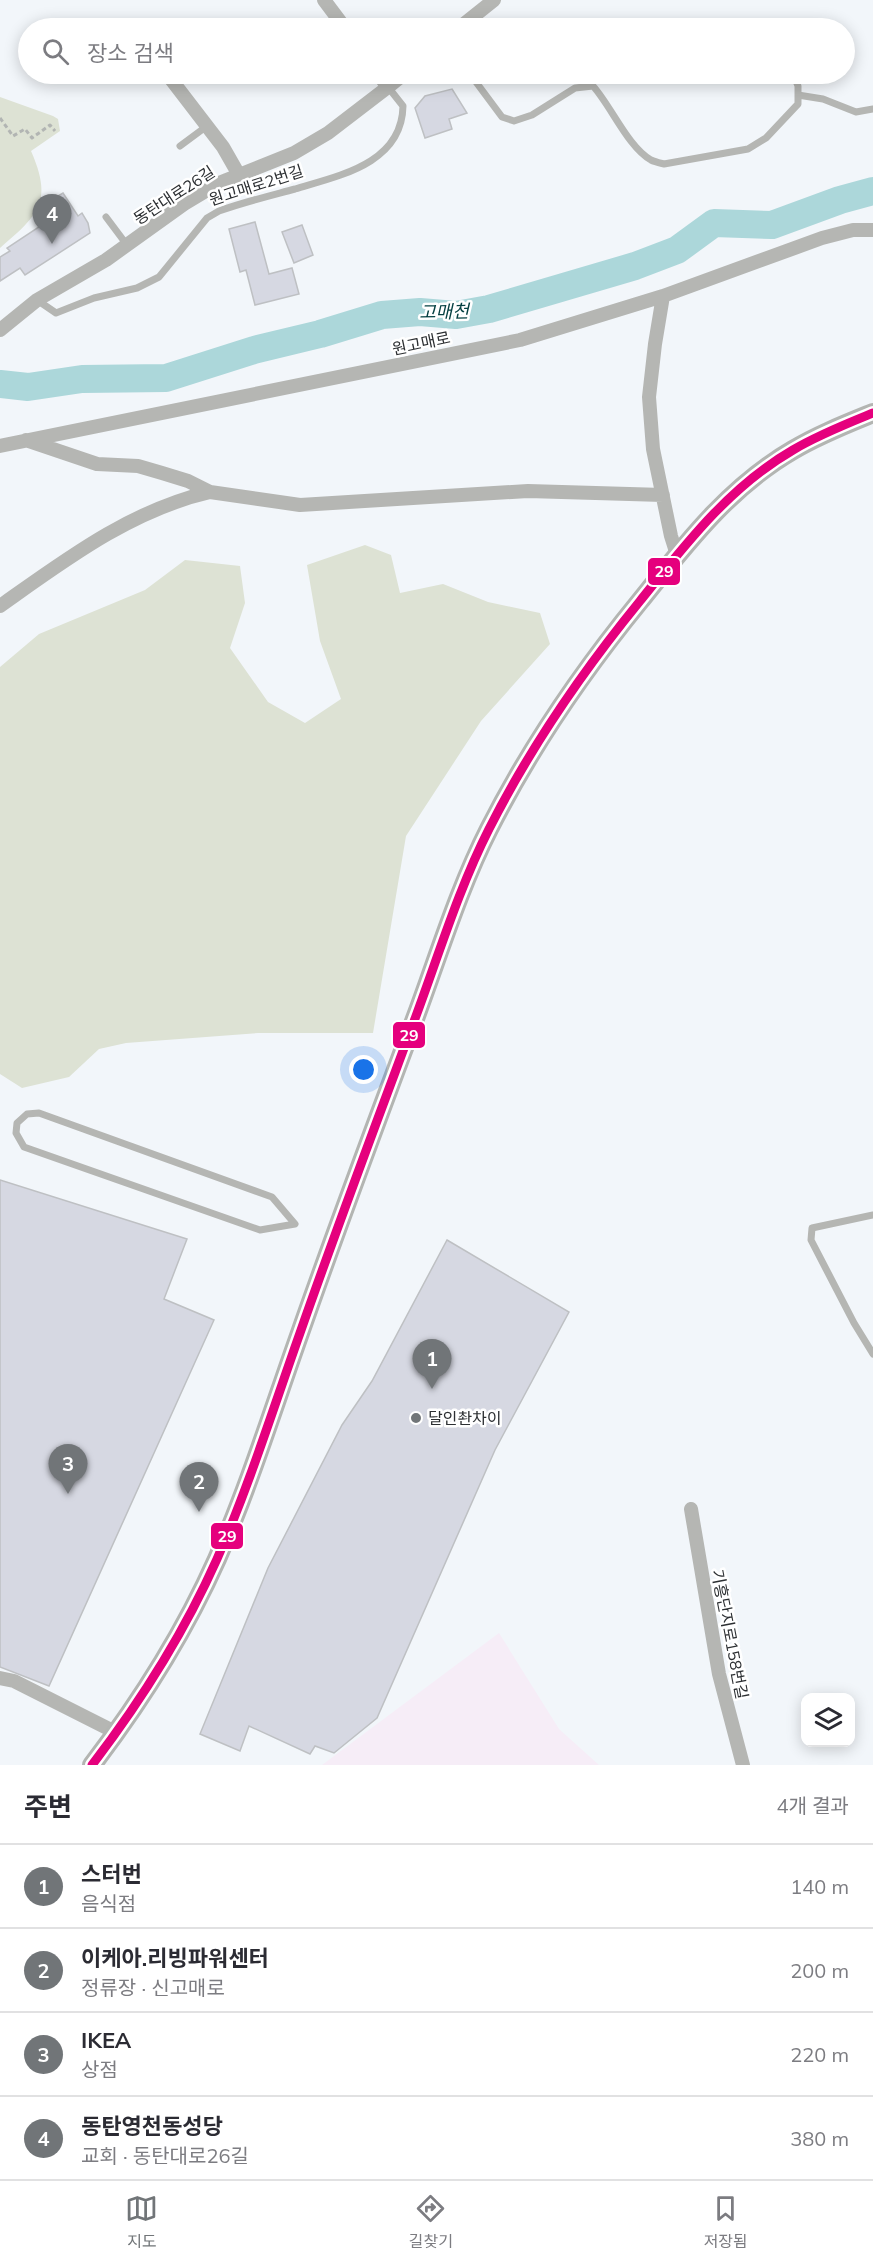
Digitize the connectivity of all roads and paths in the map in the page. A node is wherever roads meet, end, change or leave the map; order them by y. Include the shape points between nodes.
1 (324, 0) edge
2 (494, 0) edge
3 (338, 18) edge
4 (472, 18) edge
5 (175, 84) edge
6 (385, 84) edge
7 (391, 84) edge
8 (477, 84) edge
9 (797, 84) edge
10 (387, 87) junction
11 (798, 95) junction
12 (873, 109) edge
13 (0, 118) edge
14 (207, 126) junction
15 (55, 131) dead end
16 (180, 146) dead end
17 (239, 175) junction
18 (106, 217) dead end
19 (873, 230) edge
20 (127, 245) junction
21 (663, 296) junction
22 (37, 300) junction
23 (0, 330) edge
24 (873, 413) edge
25 (24, 439) junction
26 (0, 446) edge
27 (210, 492) junction
28 (663, 495) junction
29 (677, 555) junction
30 (0, 606) edge
31 (873, 1215) edge
32 (295, 1224) joint
33 (873, 1354) edge
34 (691, 1509) dead end
35 (0, 1678) edge
36 (117, 1732) junction
37 (92, 1765) edge
38 (743, 1765) edge

1 - 3 street
2 - 4 street
5 - 14 street
6 - 10 street
7 - 10 street
8 - 11 lane via 501,117 514,121 532,115 575,88 593,86 642,152 664,164 748,149 766,138 798,104
9 - 11 lane
10 - 17 street, 동탄대로26길 via 328,133 294,153
10 - 22 lane, 원고매로2번길 via 403,106 403,117 394,138 372,161 350,173 219,211 207,218 159,277 137,288 94,298 56,313
11 - 12 lane via 823,99 856,112
13 - 15 path via 13,136 25,129 32,138 50,125
14 - 16 lane
14 - 17 street
17 - 20 street, 동탄대로26길 via 184,204
18 - 20 lane
19 - 21 street, 원고매로 via 853,230 822,238
20 - 22 street, 동탄대로26길
21 - 25 street, 원고매로 via 520,340 60,435
21 - 28 street via 650,397 652,449
22 - 23 street, 동탄대로26길
24 - 29 street via 816,437 769,465 706,519
25 - 26 street, 원고매로
25 - 27 street via 97,464 138,466
27 - 28 street via 300,505 528,491
27 - 30 street via 180,499 110,532
28 - 29 street
29 - 36 street via 592,662 533,750 487,833 338,1227 237,1511 168,1654
31 - 33 lane via 812,1228 812,1240
32 - 32 lane via 272,1197 39,1113 27,1114 17,1123 16,1133 24,1148 260,1230
34 - 38 street, 기흥단지로158번길 via 719,1674
35 - 36 street
36 - 37 street

